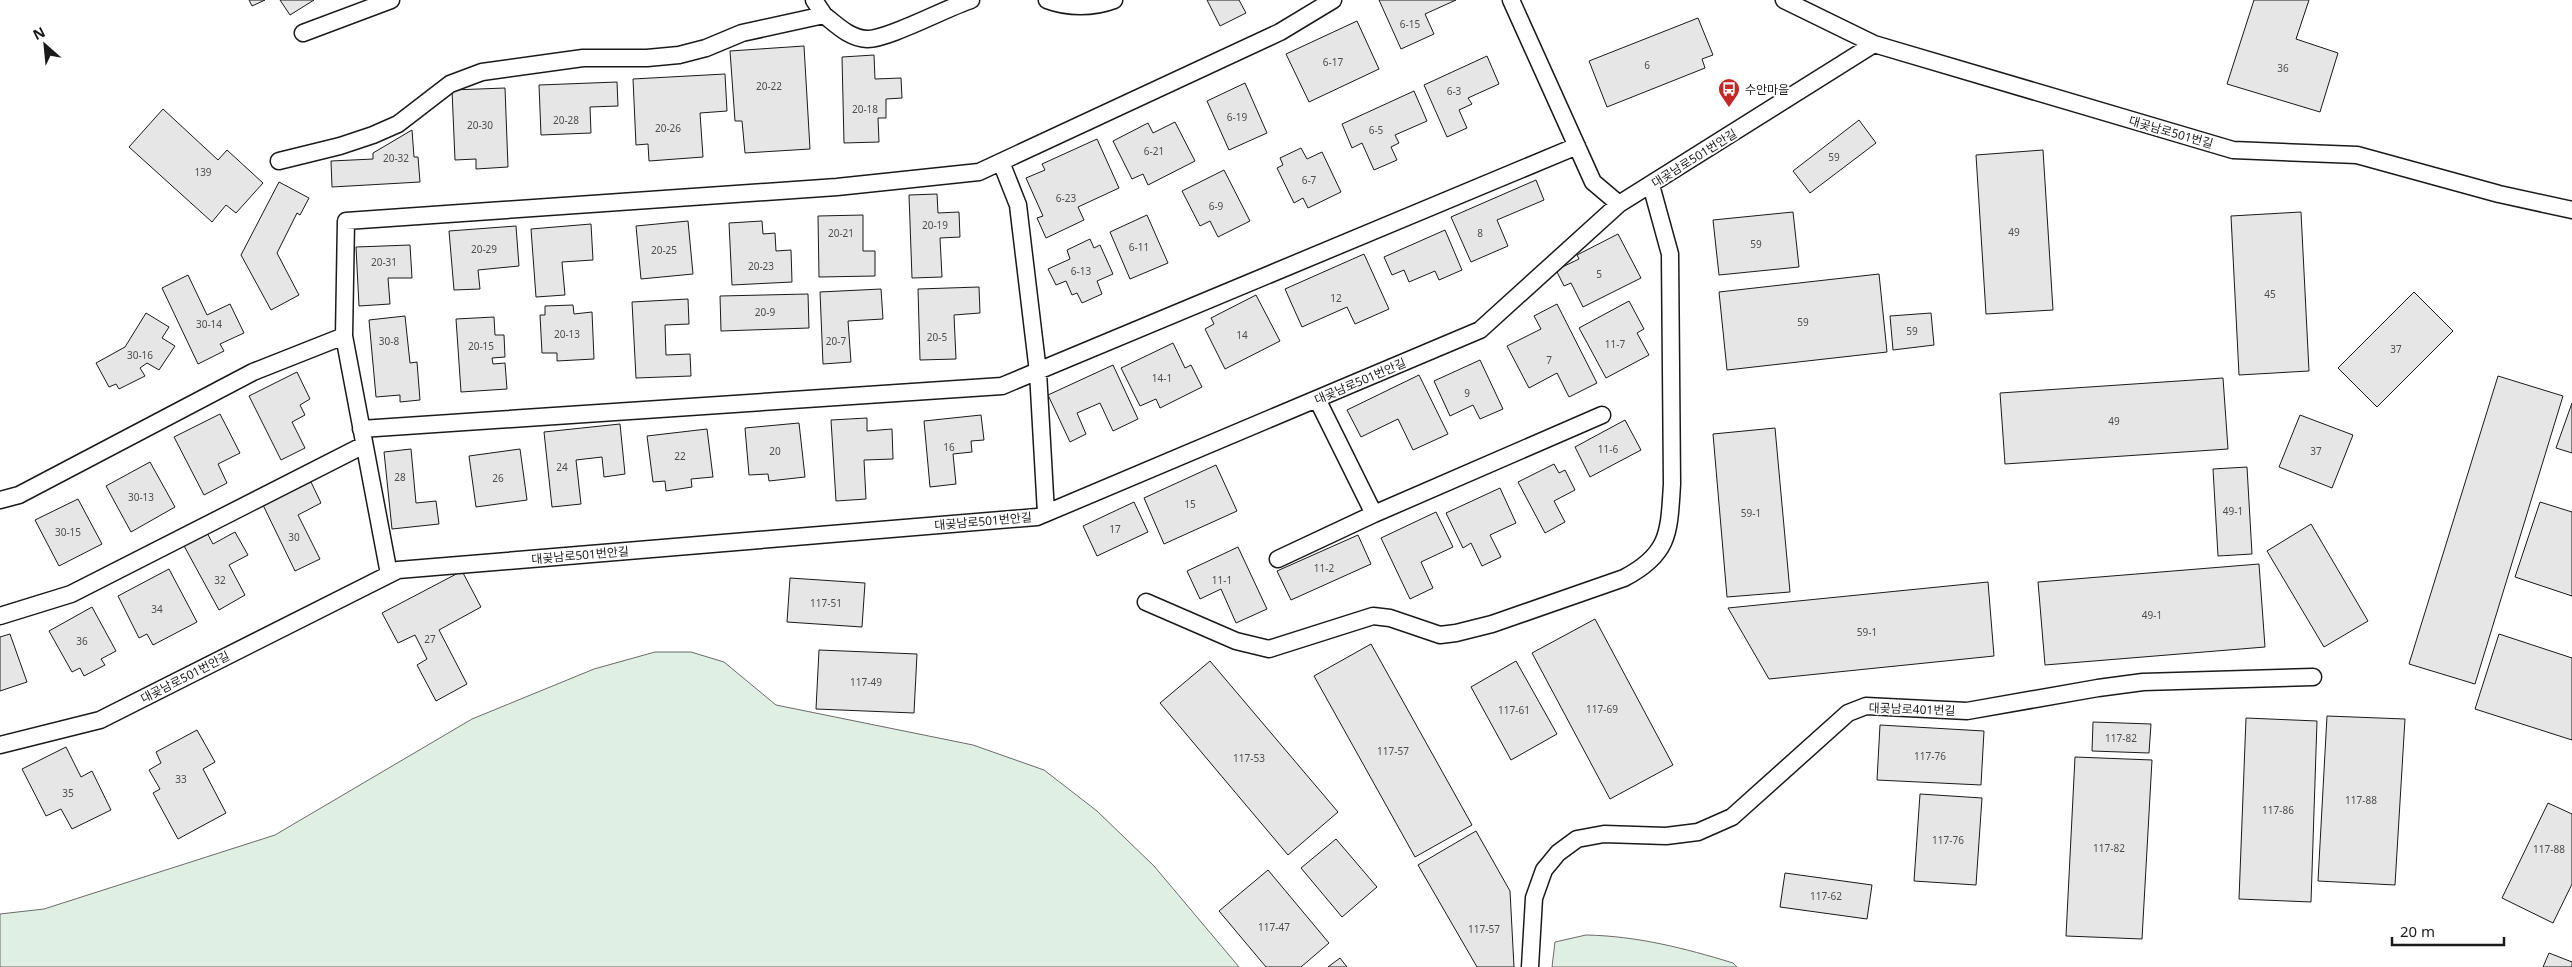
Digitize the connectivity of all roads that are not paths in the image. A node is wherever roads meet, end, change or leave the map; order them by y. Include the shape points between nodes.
1 (391, 0) edge
2 (814, 0) edge
3 (971, 0) edge
4 (1046, 0) edge
5 (1114, 0) edge
6 (1333, 0) edge
7 (1511, 0) edge
8 (1784, 0) edge
9 (824, 15) junction
10 (303, 33) dead end
11 (1874, 44) junction
12 (1577, 146) junction
13 (279, 161) dead end
14 (1001, 162) junction
15 (1651, 185) junction
16 (1619, 204) junction
17 (2572, 210) edge
18 (344, 336) junction
19 (1038, 372) junction
20 (1317, 399) junction
21 (1602, 415) dead end
22 (361, 429) junction
23 (364, 445) junction
24 (0, 500) edge
25 (1046, 514) junction
26 (1374, 514) junction
27 (1278, 559) dead end
28 (390, 574) junction
29 (1146, 602) dead end
30 (0, 616) edge
31 (2314, 676) dead end
32 (0, 745) edge
33 (1530, 967) edge

1 - 10 lane
2 - 9 lane
3 - 9 lane via 868,39 846,32
4 - 5 lane via 1094,6
6 - 14 lane via 1280,32
7 - 12 lane
8 - 11 lane, 대곶남로501번길
9 - 13 lane via 742,33 679,55 583,58 482,72 450,84 398,124 373,135
11 - 15 lane, 대곶남로501번안길
11 - 17 lane, 대곶남로501번길 via 2233,150 2358,155 2499,194
12 - 16 lane via 1593,182
12 - 19 lane
14 - 18 lane via 979,172 837,187 346,221
14 - 19 lane via 1018,205
15 - 16 lane, 대곶남로501번안길
15 - 29 lane via 1670,254 1672,484 1663,546 1642,568 1624,578 1492,624 1456,633 1440,635 1390,618 1372,616 1269,648 1236,641
16 - 20 lane, 대곶남로501번안길 via 1480,330
18 - 22 lane
18 - 24 lane via 253,372 19,495
19 - 22 lane via 1002,386
19 - 25 lane
20 - 25 lane, 대곶남로501번안길
20 - 26 lane
21 - 26 lane
22 - 23 lane
23 - 28 lane
23 - 30 lane via 71,594
25 - 28 lane, 대곶남로501번안길 via 398,570
26 - 27 lane
28 - 32 lane, 대곶남로501번안길 via 100,720
31 - 33 lane, 대곶남로401번길 via 2143,682 1967,711 1866,706 1848,714 1732,817 1698,832 1666,836 1604,834 1578,839 1558,853 1544,870 1534,898

